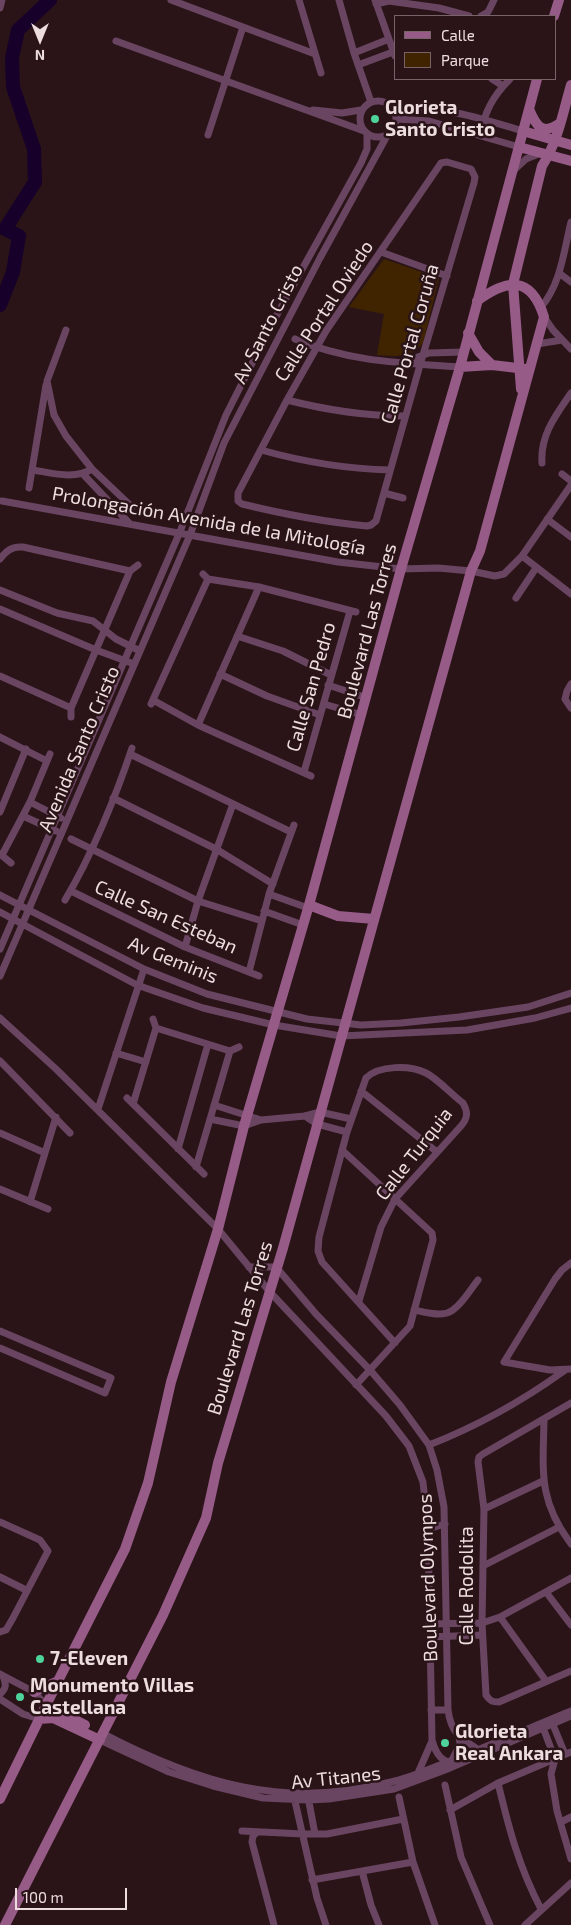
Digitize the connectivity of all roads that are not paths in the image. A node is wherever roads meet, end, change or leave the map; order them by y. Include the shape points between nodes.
1 (2, 0) edge
2 (171, 0) edge
3 (298, 0) edge
4 (339, 0) edge
5 (442, 0) edge
6 (494, 0) edge
7 (559, 0) edge
8 (376, 2) edge
9 (0, 8) edge
10 (439, 8) junction
11 (464, 15) edge
12 (484, 15) edge
13 (554, 15) edge
14 (243, 27) junction
15 (389, 39) junction
16 (116, 41) dead end
17 (354, 53) junction
18 (315, 54) junction
19 (394, 54) edge
20 (358, 65) junction
21 (322, 74) dead end
22 (226, 80) junction
23 (494, 80) edge
24 (509, 80) edge
25 (537, 80) edge
26 (571, 85) edge
27 (503, 86) junction
28 (371, 102) junction
29 (301, 109) junction
30 (529, 109) junction
31 (361, 110) junction
32 (394, 110) junction
33 (396, 119) junction
34 (483, 119) junction
35 (560, 123) junction
36 (523, 131) junction
37 (365, 132) junction
38 (388, 134) junction
39 (208, 135) dead end
40 (480, 135) junction
41 (555, 140) junction
42 (571, 145) edge
43 (519, 146) junction
44 (546, 154) junction
45 (571, 160) edge
46 (439, 166) joint
47 (513, 172) junction
48 (571, 222) edge
49 (381, 252) junction
50 (559, 273) junction
51 (447, 276) junction
52 (571, 282) edge
53 (513, 284) junction
54 (476, 301) junction
55 (543, 312) junction
56 (66, 330) dead end
57 (468, 333) junction
58 (295, 339) dead end
59 (562, 340) junction
60 (537, 344) junction
61 (316, 348) junction
62 (571, 349) edge
63 (464, 352) junction
64 (423, 354) junction
65 (404, 362) junction
66 (420, 365) junction
67 (492, 365) junction
68 (460, 367) junction
69 (525, 368) junction
70 (47, 381) junction
71 (571, 393) edge
72 (287, 400) junction
73 (405, 416) junction
74 (261, 450) junction
75 (542, 463) dead end
76 (92, 469) junction
77 (32, 470) junction
78 (390, 470) junction
79 (84, 474) junction
80 (562, 474) dead end
81 (571, 481) edge
82 (571, 485) edge
83 (29, 488) dead end
84 (384, 493) junction
85 (403, 498) dead end
86 (2, 501) dead end
87 (132, 507) dead end
88 (547, 519) junction
89 (376, 521) joint
90 (130, 524) junction
91 (179, 534) junction
92 (190, 535) junction
93 (571, 537) edge
94 (522, 556) junction
95 (0, 559) edge
96 (138, 565) dead end
97 (401, 568) junction
98 (536, 568) junction
99 (130, 571) junction
100 (471, 571) junction
101 (258, 586) junction
102 (0, 590) edge
103 (571, 594) edge
104 (516, 598) dead end
105 (0, 609) edge
106 (144, 614) junction
107 (154, 618) junction
108 (104, 631) junction
109 (237, 636) junction
110 (130, 646) junction
111 (96, 650) junction
112 (140, 651) junction
113 (124, 661) junction
114 (134, 664) junction
115 (220, 674) junction
116 (331, 675) junction
117 (0, 676) edge
118 (571, 684) edge
119 (328, 686) junction
120 (367, 698) junction
121 (324, 704) junction
122 (71, 708) junction
123 (571, 708) edge
124 (320, 715) junction
125 (362, 715) junction
126 (71, 717) dead end
127 (198, 724) junction
128 (0, 737) edge
129 (26, 749) junction
130 (114, 798) junction
131 (2, 800) edge
132 (30, 802) junction
133 (233, 804) junction
134 (0, 812) edge
135 (23, 816) junction
136 (58, 816) junction
137 (66, 820) junction
138 (52, 829) junction
139 (60, 833) junction
140 (71, 839) dead end
141 (91, 848) junction
142 (216, 849) junction
143 (1, 855) edge
144 (11, 864) dead end
145 (273, 884) junction
146 (70, 891) junction
147 (269, 894) junction
148 (0, 895) edge
149 (65, 900) dead end
150 (198, 901) junction
151 (20, 905) junction
152 (309, 906) junction
153 (28, 909) junction
154 (264, 911) junction
155 (0, 912) edge
156 (14, 919) junction
157 (374, 919) junction
158 (262, 921) junction
159 (22, 923) junction
160 (304, 925) junction
161 (185, 947) junction
162 (0, 949) edge
163 (144, 969) junction
164 (250, 972) junction
165 (0, 976) edge
166 (259, 976) dead end
167 (137, 985) junction
168 (571, 993) edge
169 (571, 1008) edge
170 (278, 1012) junction
171 (0, 1018) edge
172 (153, 1019) dead end
173 (345, 1023) junction
174 (274, 1025) junction
175 (156, 1028) junction
176 (341, 1036) junction
177 (208, 1044) junction
178 (239, 1047) dead end
179 (230, 1051) junction
180 (116, 1053) junction
181 (146, 1062) junction
182 (1, 1064) edge
183 (361, 1091) junction
184 (127, 1098) dead end
185 (133, 1104) junction
186 (214, 1105) junction
187 (98, 1109) junction
188 (320, 1112) junction
189 (247, 1115) junction
190 (305, 1116) junction
191 (56, 1118) junction
192 (210, 1119) junction
193 (351, 1119) junction
194 (261, 1120) junction
195 (317, 1124) junction
196 (244, 1126) junction
197 (347, 1132) junction
198 (0, 1133) edge
199 (70, 1133) dead end
200 (178, 1149) junction
201 (342, 1150) junction
202 (437, 1152) junction
203 (45, 1153) junction
204 (196, 1167) junction
205 (204, 1174) dead end
206 (0, 1189) edge
207 (394, 1199) junction
208 (30, 1202) junction
209 (48, 1209) dead end
210 (218, 1229) junction
211 (571, 1263) edge
212 (249, 1267) junction
213 (276, 1267) junction
214 (478, 1280) dead end
215 (269, 1291) junction
216 (359, 1301) junction
217 (414, 1310) junction
218 (0, 1331) edge
219 (395, 1343) junction
220 (0, 1348) edge
221 (370, 1370) junction
222 (568, 1370) edge
223 (356, 1384) junction
224 (571, 1403) edge
225 (544, 1420) junction
226 (429, 1445) junction
227 (543, 1481) junction
228 (484, 1509) junction
229 (0, 1522) edge
230 (445, 1524) junction
231 (559, 1527) junction
232 (428, 1529) junction
233 (571, 1544) edge
234 (483, 1566) junction
235 (0, 1577) edge
236 (571, 1578) edge
237 (26, 1590) junction
238 (546, 1592) junction
239 (500, 1617) junction
240 (482, 1623) junction
241 (429, 1624) junction
242 (446, 1624) junction
243 (571, 1626) edge
244 (0, 1632) edge
245 (482, 1635) junction
246 (447, 1636) junction
247 (430, 1637) junction
248 (571, 1671) edge
249 (2, 1675) edge
250 (58, 1681) junction
251 (546, 1681) junction
252 (34, 1692) junction
253 (0, 1694) edge
254 (0, 1699) edge
255 (46, 1705) junction
256 (431, 1710) junction
257 (448, 1710) junction
258 (571, 1711) edge
259 (571, 1716) edge
260 (39, 1719) junction
261 (551, 1722) junction
262 (542, 1726) junction
263 (459, 1736) junction
264 (102, 1737) junction
265 (432, 1740) junction
266 (478, 1750) junction
267 (568, 1753) edge
268 (438, 1754) junction
269 (555, 1758) junction
270 (451, 1762) junction
271 (418, 1773) junction
272 (498, 1783) junction
273 (445, 1784) dead end
274 (294, 1797) junction
275 (308, 1797) junction
276 (399, 1797) dead end
277 (0, 1799) edge
278 (450, 1810) junction
279 (571, 1817) edge
280 (403, 1819) junction
281 (560, 1822) junction
282 (242, 1831) dead end
283 (257, 1832) junction
284 (303, 1834) junction
285 (315, 1834) junction
286 (571, 1859) edge
287 (413, 1862) junction
288 (362, 1871) junction
289 (312, 1880) junction
290 (571, 1883) edge
291 (542, 1909) junction
292 (5, 1925) edge
293 (274, 1925) edge
294 (326, 1925) edge
295 (379, 1925) edge
296 (435, 1925) edge
297 (490, 1925) edge
298 (524, 1925) edge

1 - 9 street
2 - 14 street
3 - 18 street
4 - 17 street
5 - 10 street
6 - 12 street
7 - 13 main road
8 - 10 street
8 - 15 street
10 - 11 street
14 - 18 street
14 - 22 street
15 - 17 street
15 - 19 street
16 - 22 street
17 - 20 street
18 - 21 street
19 - 20 street
20 - 28 street
22 - 29 street
22 - 39 street
23 - 27 street
24 - 27 street
25 - 30 main road, Boulevard Las Torres
26 - 35 main road, Boulevard Las Torres
27 - 34 street
28 - 31 street
28 - 32 street via 384,102
29 - 31 street via 342,113
29 - 37 street
30 - 35 main road via 541,128 549,129
30 - 36 main road, Boulevard Las Torres
31 - 37 street via 359,119
32 - 33 street
32 - 34 street via 439,109
33 - 38 street
33 - 40 street via 429,121
34 - 36 street
34 - 40 street
35 - 41 main road, Boulevard Las Torres
36 - 41 main road
36 - 43 main road, Boulevard Las Torres
37 - 38 street via 375,137
37 - 91 street, Av Santo Cristo via 367,149 361,163 274,320 226,415
38 - 92 street, Av Santo Cristo via 224,443
40 - 43 street
41 - 42 main road
41 - 44 main road, Boulevard Las Torres
43 - 44 main road
43 - 47 main road, Boulevard Las Torres
44 - 45 main road
44 - 47 street via 526,159
44 - 53 main road, Boulevard Las Torres
46 - 49 street, Calle Portal Oviedo
46 - 51 street, Calle Portal Coruña via 448,162 471,169 475,177
47 - 54 main road, Boulevard Las Torres
48 - 50 street
49 - 51 street
49 - 61 street, Calle Portal Oviedo
50 - 52 street
50 - 55 street
51 - 64 street, Calle Portal Coruña
53 - 54 main road via 489,292
53 - 55 main road via 529,291
53 - 69 main road, Boulevard Las Torres
54 - 57 main road, Boulevard Las Torres
55 - 59 street
55 - 60 main road, Boulevard Las Torres
56 - 70 street
57 - 63 main road, Boulevard Las Torres
57 - 67 main road via 479,352
58 - 61 street
59 - 60 street
59 - 62 street
60 - 69 main road, Boulevard Las Torres
61 - 65 street via 366,360
61 - 72 street, Calle Portal Oviedo
63 - 64 street
63 - 68 main road, Boulevard Las Torres
64 - 65 street
64 - 66 street, Calle Portal Coruña
65 - 66 street
66 - 68 street
66 - 73 street, Calle Portal Coruña
67 - 68 main road
67 - 69 main road
68 - 97 main road, Boulevard Las Torres
69 - 100 main road, Boulevard Las Torres via 522,398 480,551
70 - 76 street via 54,415
70 - 77 street
71 - 75 street via 546,433
72 - 73 street via 320,409 374,416
72 - 74 street, Calle Portal Oviedo
73 - 78 street, Calle Portal Coruña
74 - 78 street via 353,469
74 - 89 street, Calle Portal Oviedo via 238,493 238,501 242,504 333,523 366,526
76 - 79 street
76 - 87 street
77 - 79 street
77 - 83 street
78 - 84 street, Calle Portal Coruña
79 - 90 street
80 - 81 street
82 - 88 street
84 - 85 street
84 - 89 street, Calle Portal Coruña
86 - 90 street, Prolongación Avenida de la Mitología
88 - 93 street
88 - 94 street
90 - 91 street, Prolongación Avenida de la Mitología
91 - 92 street, Prolongación Avenida de la Mitología
91 - 106 street, Avenida Santo Cristo
92 - 97 street, Prolongación Avenida de la Mitología via 338,562
92 - 107 street, Avenida Santo Cristo
94 - 98 street
94 - 100 street, Prolongación Avenida de la Mitología via 500,576
95 - 99 street via 16,546
96 - 99 street
97 - 100 street, Prolongación Avenida de la Mitología
97 - 120 main road, Boulevard Las Torres
98 - 103 street
98 - 104 street
99 - 108 street
100 - 157 main road, Boulevard Las Torres
101 - 109 street
101 - 116 street, Calle San Pedro via 353,612
101 - 127 street, Calle San Pedro via 206,577 152,702
102 - 108 street via 57,613 93,621
105 - 111 street
106 - 107 street
106 - 110 street, Avenida Santo Cristo
107 - 112 street, Avenida Santo Cristo
108 - 110 street
108 - 111 street
109 - 115 street
109 - 116 street via 284,651
110 - 112 street
110 - 113 street, Avenida Santo Cristo
111 - 113 street
111 - 122 street
112 - 114 street, Avenida Santo Cristo
113 - 114 street
113 - 136 street, Avenida Santo Cristo
114 - 137 street, Avenida Santo Cristo
115 - 124 street via 267,696
115 - 127 street
116 - 119 street, Calle San Pedro
117 - 122 street
118 - 123 street via 565,699
119 - 120 street
119 - 121 street, Calle San Pedro
120 - 125 main road, Boulevard Las Torres
121 - 124 street, Calle San Pedro
121 - 125 street
122 - 126 street
124 - 127 street, Calle San Pedro via 307,774
125 - 152 main road, Boulevard Las Torres
128 - 129 street
129 - 131 street
129 - 132 street via 48,757
130 - 133 street, Calle San Esteban via 131,751
130 - 141 street, Calle San Esteban
130 - 142 street
131 - 134 street
132 - 135 street
132 - 136 street
133 - 142 street
133 - 145 street, Calle San Esteban via 293,829
135 - 138 street
135 - 143 street
136 - 137 street
136 - 138 street, Avenida Santo Cristo
137 - 139 street, Avenida Santo Cristo
138 - 139 street
138 - 151 street, Avenida Santo Cristo
139 - 153 street, Avenida Santo Cristo
140 - 141 street
141 - 146 street, Calle San Esteban
141 - 150 street
142 - 145 street
142 - 150 street
143 - 144 street
145 - 147 street, Calle San Esteban
146 - 149 street, Calle San Esteban
146 - 161 street, Calle San Esteban
147 - 152 street
147 - 154 street, Calle San Esteban
148 - 151 street, Av Geminis
150 - 158 street
150 - 161 street
151 - 153 street, Av Geminis
151 - 156 street, Avenida Santo Cristo
152 - 157 main road via 338,916
152 - 160 main road, Boulevard Las Torres
153 - 159 street, Avenida Santo Cristo
153 - 163 street, Av Geminis
154 - 158 street, Calle San Esteban
154 - 160 street
155 - 156 street, Av Geminis
156 - 159 street, Av Geminis
156 - 162 street, Avenida Santo Cristo
157 - 173 main road, Boulevard Las Torres
158 - 164 street, Calle San Esteban
159 - 165 street, Avenida Santo Cristo
159 - 167 street, Av Geminis
160 - 170 main road, Boulevard Las Torres
161 - 164 street, Calle San Esteban
163 - 167 street
163 - 170 street, Av Geminis via 207,994
164 - 166 street, Calle San Esteban
167 - 174 street, Av Geminis via 203,1008
167 - 180 street
168 - 173 street, Av Geminis via 528,1007 459,1017 401,1023
169 - 176 street, Av Geminis via 467,1030
170 - 173 street, Av Geminis
170 - 174 main road, Boulevard Las Torres
171 - 187 street, Boulevard Olympos
172 - 175 street
173 - 176 main road, Boulevard Las Torres
174 - 176 street, Av Geminis
174 - 189 main road, Boulevard Las Torres
175 - 177 street
175 - 181 street
176 - 188 main road, Boulevard Las Torres
177 - 179 street
177 - 200 street
178 - 179 street
179 - 186 street
180 - 181 street
180 - 187 street
181 - 185 street
182 - 191 street
183 - 193 street, Calle Turquia
183 - 202 street
183 - 202 street, Calle Turquia via 366,1078 380,1070 411,1069 427,1073 463,1103 467,1116
184 - 185 street
185 - 200 street
186 - 189 street
186 - 192 street
187 - 210 street, Boulevard Olympos
188 - 190 street
188 - 193 street
188 - 195 main road, Boulevard Las Torres
189 - 194 street
189 - 196 main road, Boulevard Las Torres
190 - 194 street
190 - 195 street
191 - 199 street
191 - 203 street
192 - 196 street
192 - 204 street
193 - 197 street, Calle Turquia
194 - 196 street
195 - 197 street
195 - 213 main road, Boulevard Las Torres
196 - 210 main road, Boulevard Las Torres
197 - 201 street, Calle Turquia
198 - 203 street
200 - 204 street
201 - 207 street
201 - 216 street, Calle Turquia via 318,1251 322,1262
202 - 207 street, Calle Turquia
203 - 208 street
204 - 205 street
206 - 208 street
207 - 216 street, Calle Turquia via 381,1227
207 - 217 street via 432,1233 433,1240
208 - 209 street
210 - 212 street, Boulevard Olympos
210 - 250 main road, Boulevard Las Torres via 132,1530
211 - 222 street via 562,1270 504,1362
212 - 213 street
212 - 215 street, Boulevard Olympos
213 - 215 main road, Boulevard Las Torres
213 - 221 street, Boulevard Olympos
214 - 217 street via 459,1304 447,1313
215 - 223 street, Boulevard Olympos
215 - 264 main road, Boulevard Las Torres via 218,1463 206,1518 163,1615
216 - 219 street
217 - 219 street via 410,1326
218 - 220 street via 111,1378 104,1392
219 - 221 street
221 - 223 street
221 - 226 street, Boulevard Olympos
222 - 226 street via 493,1416
223 - 232 street, Boulevard Olympos via 409,1446 423,1482
224 - 225 street, Calle Rodolita
225 - 227 street
225 - 228 street, Calle Rodolita via 479,1457
226 - 230 street, Boulevard Olympos via 442,1487
227 - 228 street
227 - 231 street via 548,1505
228 - 234 street, Calle Rodolita
229 - 237 street via 40,1540 48,1551
230 - 232 street
230 - 242 street, Boulevard Olympos
231 - 233 street
231 - 234 street
232 - 241 street, Boulevard Olympos
234 - 240 street, Calle Rodolita
235 - 237 street
236 - 238 street
237 - 244 street via 6,1630
238 - 239 street
238 - 243 street
239 - 240 street
239 - 251 street
240 - 242 street
240 - 245 street, Calle Rodolita
241 - 242 street
241 - 247 street, Boulevard Olympos
242 - 246 street, Boulevard Olympos
245 - 246 street
245 - 251 street, Calle Rodolita via 484,1688 489,1700 507,1699
246 - 247 street
246 - 257 street, Boulevard Olympos
247 - 256 street, Boulevard Olympos
248 - 251 street, Calle Rodolita
249 - 252 street
249 - 253 street via 6,1684
250 - 252 main road
250 - 255 main road, Boulevard Las Torres
252 - 255 street
254 - 260 street
255 - 260 main road, Boulevard Las Torres
255 - 264 main road
256 - 257 street
256 - 265 street, Boulevard Olympos
257 - 263 street, Boulevard Olympos via 452,1726
258 - 261 street, Av Titanes
259 - 261 street, Av Titanes
260 - 264 main road via 53,1718
260 - 277 main road, Boulevard Las Torres
261 - 262 street, Av Titanes
261 - 267 street
262 - 266 street, Av Titanes
262 - 269 street
262 - 270 street, Av Titanes
263 - 266 street, Boulevard Olympos
263 - 270 street via 460,1744
264 - 274 street, Av Titanes via 205,1778
264 - 292 main road, Boulevard Las Torres
265 - 268 street, Boulevard Olympos
265 - 271 street
266 - 270 street, Av Titanes
267 - 269 street
268 - 270 street, Boulevard Olympos
268 - 270 street via 449,1756
269 - 272 street
269 - 281 street via 551,1774
270 - 271 street, Av Titanes
270 - 275 street, Av Titanes via 394,1788 329,1799
271 - 275 street, Av Titanes via 370,1787
272 - 278 street
272 - 291 street via 518,1859
273 - 278 street
274 - 275 street, Av Titanes
274 - 284 street
275 - 285 street
276 - 280 street
278 - 297 street via 461,1856
279 - 281 street
280 - 285 street
280 - 287 street
281 - 286 street
282 - 283 street
283 - 284 street
283 - 293 street via 252,1842
284 - 285 street
284 - 289 street
287 - 288 street
287 - 296 street
288 - 289 street
288 - 295 street
289 - 294 street
290 - 291 street
291 - 298 street

